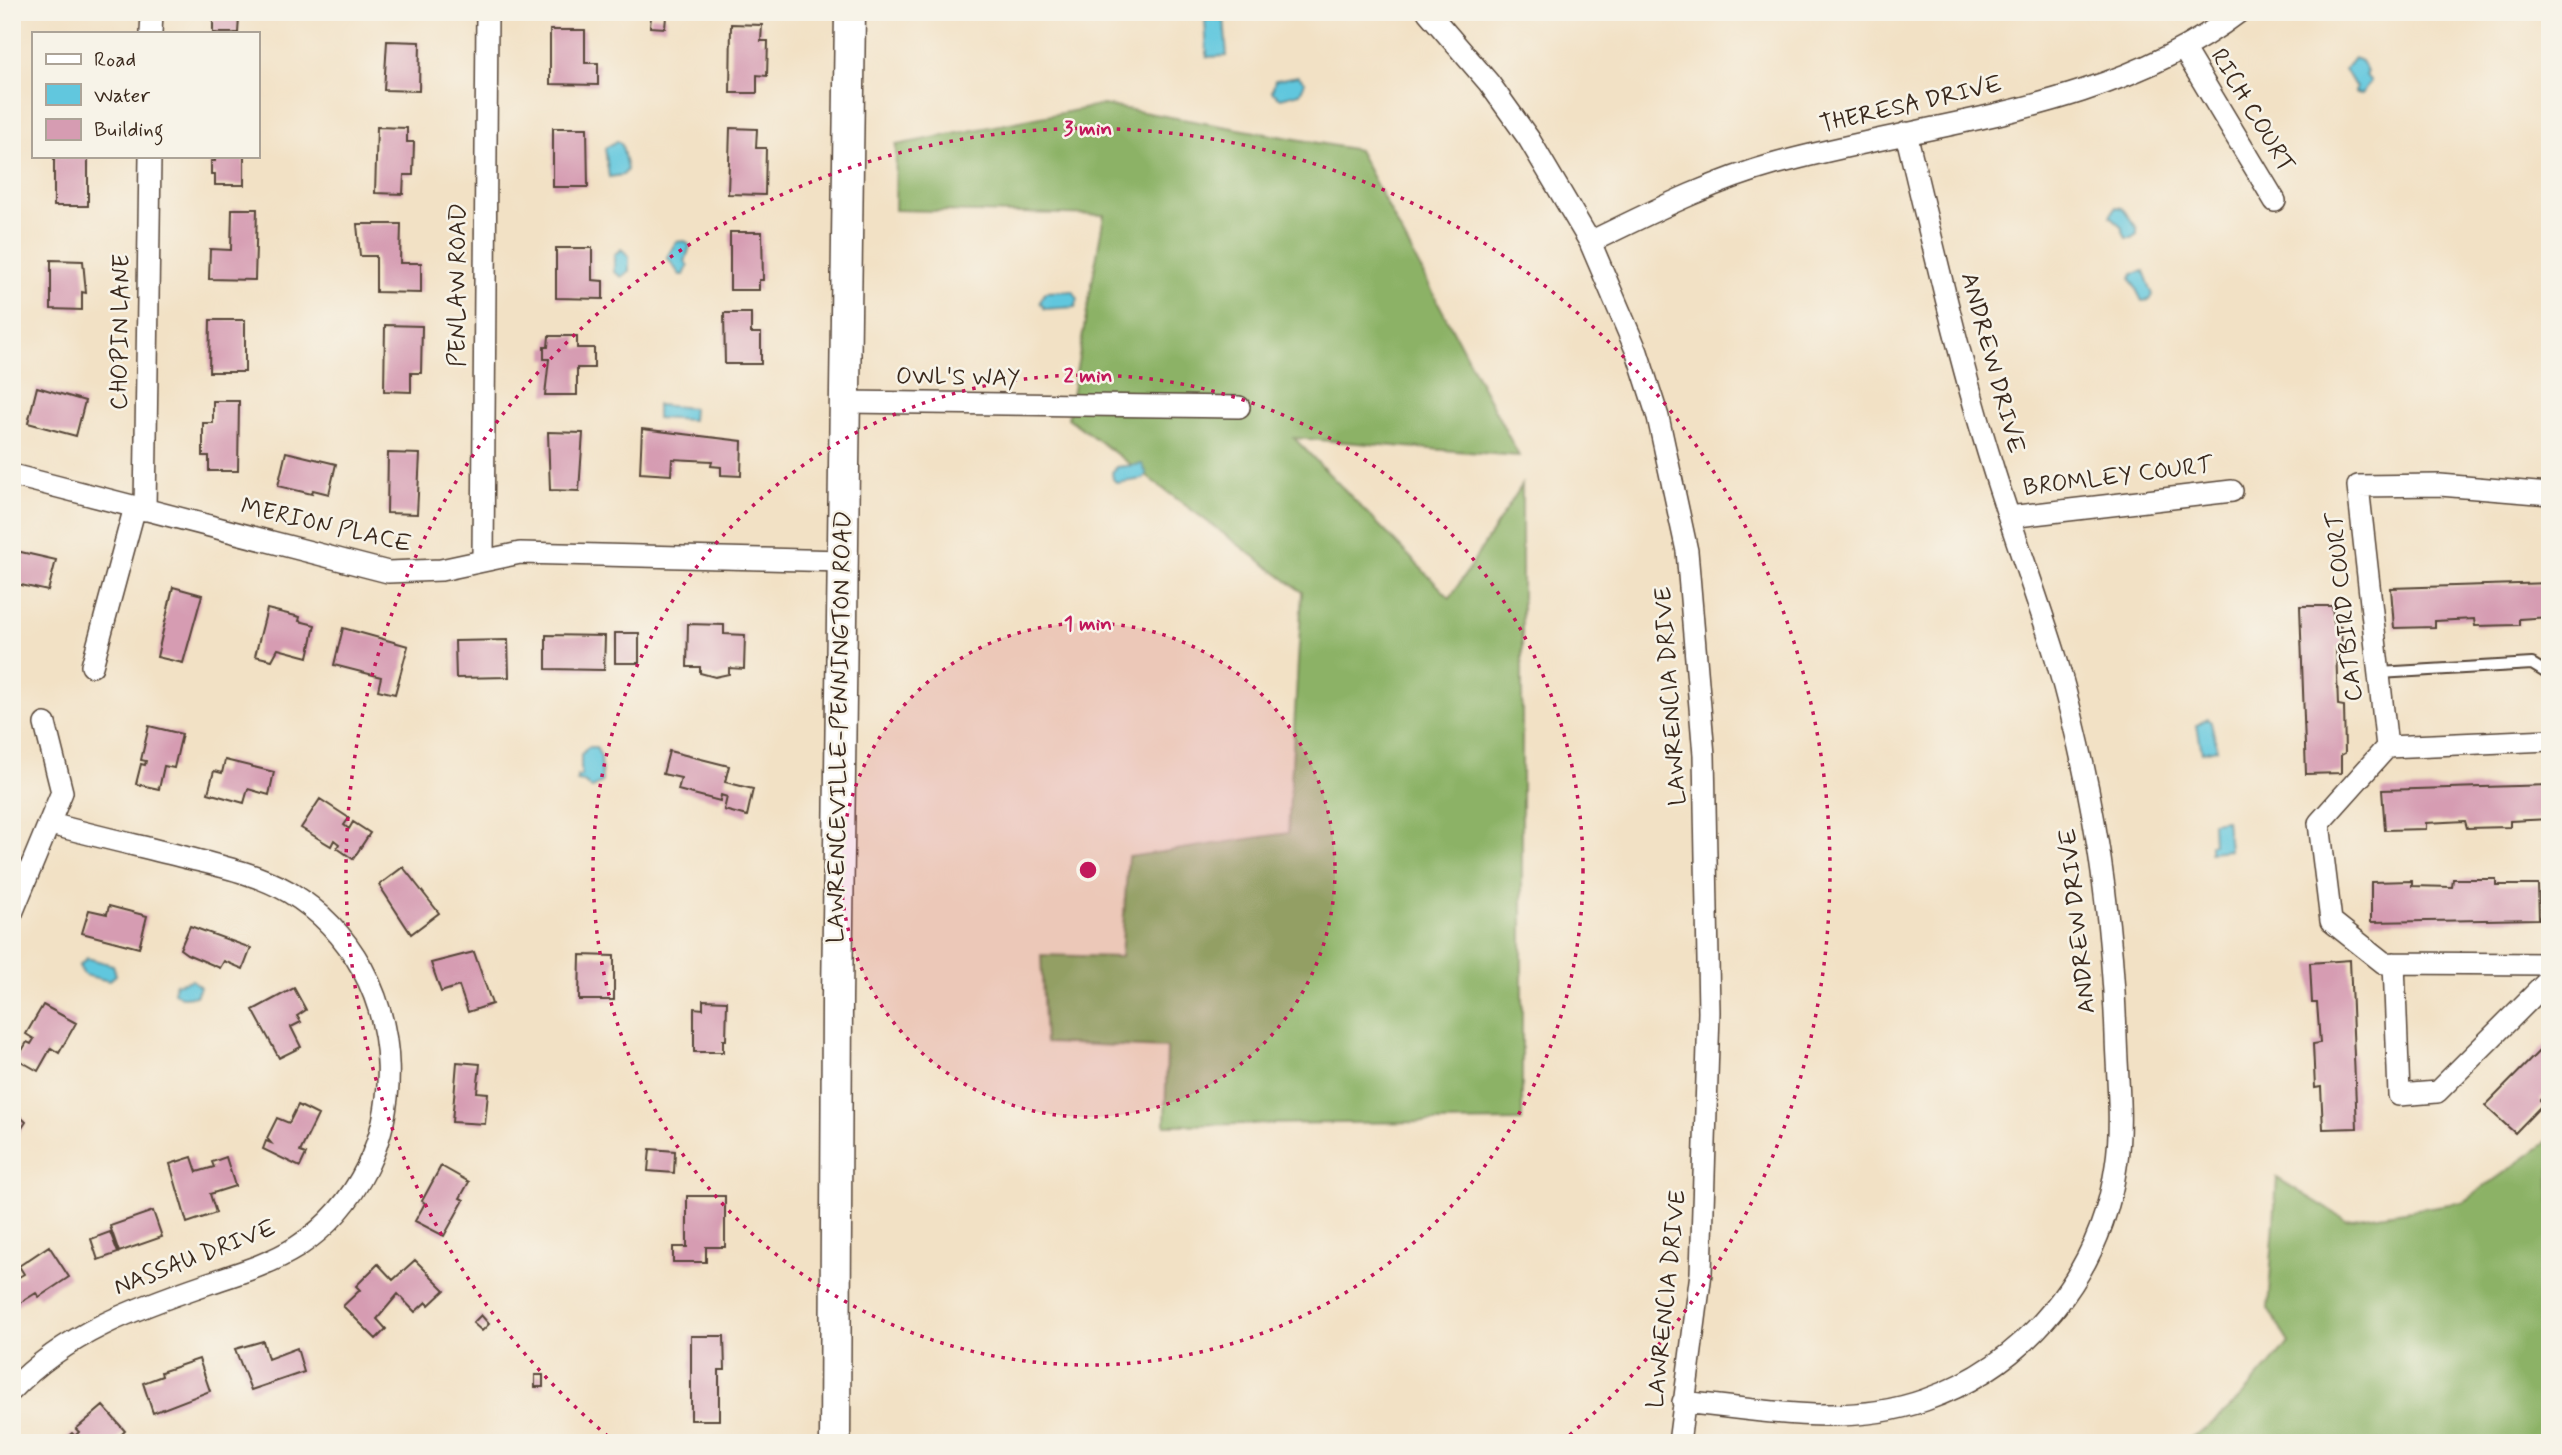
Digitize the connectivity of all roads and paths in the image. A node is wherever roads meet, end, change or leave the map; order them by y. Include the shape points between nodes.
1 (152, 12) edge
2 (487, 12) edge
3 (850, 12) edge
4 (2239, 12) edge
5 (1431, 13) edge
6 (151, 32) edge
7 (2183, 48) junction
8 (1906, 133) junction
9 (150, 158) edge
10 (2275, 201) dead end
11 (1590, 242) junction
12 (844, 402) junction
13 (1238, 407) dead end
14 (12, 475) edge
15 (2232, 491) dead end
16 (2550, 494) edge
17 (140, 508) junction
18 (2009, 517) junction
19 (483, 559) junction
20 (843, 561) junction
21 (92, 666) dead end
22 (2379, 673) junction
23 (2550, 675) edge
24 (45, 724) dead end
25 (2550, 740) edge
26 (2387, 747) junction
27 (51, 824) junction
28 (12, 913) edge
29 (2394, 963) junction
30 (2550, 964) edge
31 (2550, 979) edge
32 (12, 1390) edge
33 (1683, 1402) junction
34 (835, 1443) edge
35 (1679, 1443) edge

1 - 6 street
2 - 19 street, PENLAW ROAD
3 - 12 street, LAWRENCEVILLE-PENNINGTON ROAD
4 - 7 street, THERESA DRIVE
5 - 11 street, LAWRENCIA DRIVE via 1529,139
7 - 8 street, THERESA DRIVE via 2070,94
7 - 10 street, RICH COURT
8 - 11 street, THERESA DRIVE via 1759,169 1694,193
8 - 18 street, ANDREW DRIVE
9 - 17 street, CHOPIN LANE
11 - 33 street, LAWRENCIA DRIVE via 1637,352 1658,417 1682,528 1695,627 1709,883 1709,1012 1704,1235
12 - 13 street, OWL'S WAY
12 - 20 street, LAWRENCEVILLE-PENNINGTON ROAD
14 - 17 street, MERION PLACE
15 - 18 street, BROMLEY COURT
16 - 22 street, CATBIRD COURT via 2440,485 2358,486
17 - 19 street, MERION PLACE via 388,572 441,570
17 - 21 street, CHOPIN LANE
18 - 33 street, ANDREW DRIVE via 2076,732 2105,884 2114,962 2119,1123 2117,1163 2096,1241 2078,1276 2031,1335 1962,1385 1925,1400 1891,1409 1831,1415
19 - 20 street, MERION PLACE via 559,553
20 - 34 street, LAWRENCEVILLE-PENNINGTON ROAD
22 - 23 lane via 2532,664
22 - 26 street, CATBIRD COURT
24 - 27 street via 62,792
25 - 26 street
26 - 29 street via 2319,823 2331,921 2384,963
27 - 28 street
27 - 32 street, NASSAU DRIVE via 244,872 289,892 316,911 339,935 373,987 389,1051 390,1084 386,1113 368,1165 323,1226 297,1247 264,1264 92,1328 54,1353
29 - 30 street
29 - 31 street via 2399,1095 2437,1092
33 - 35 street, LAWRENCIA DRIVE

